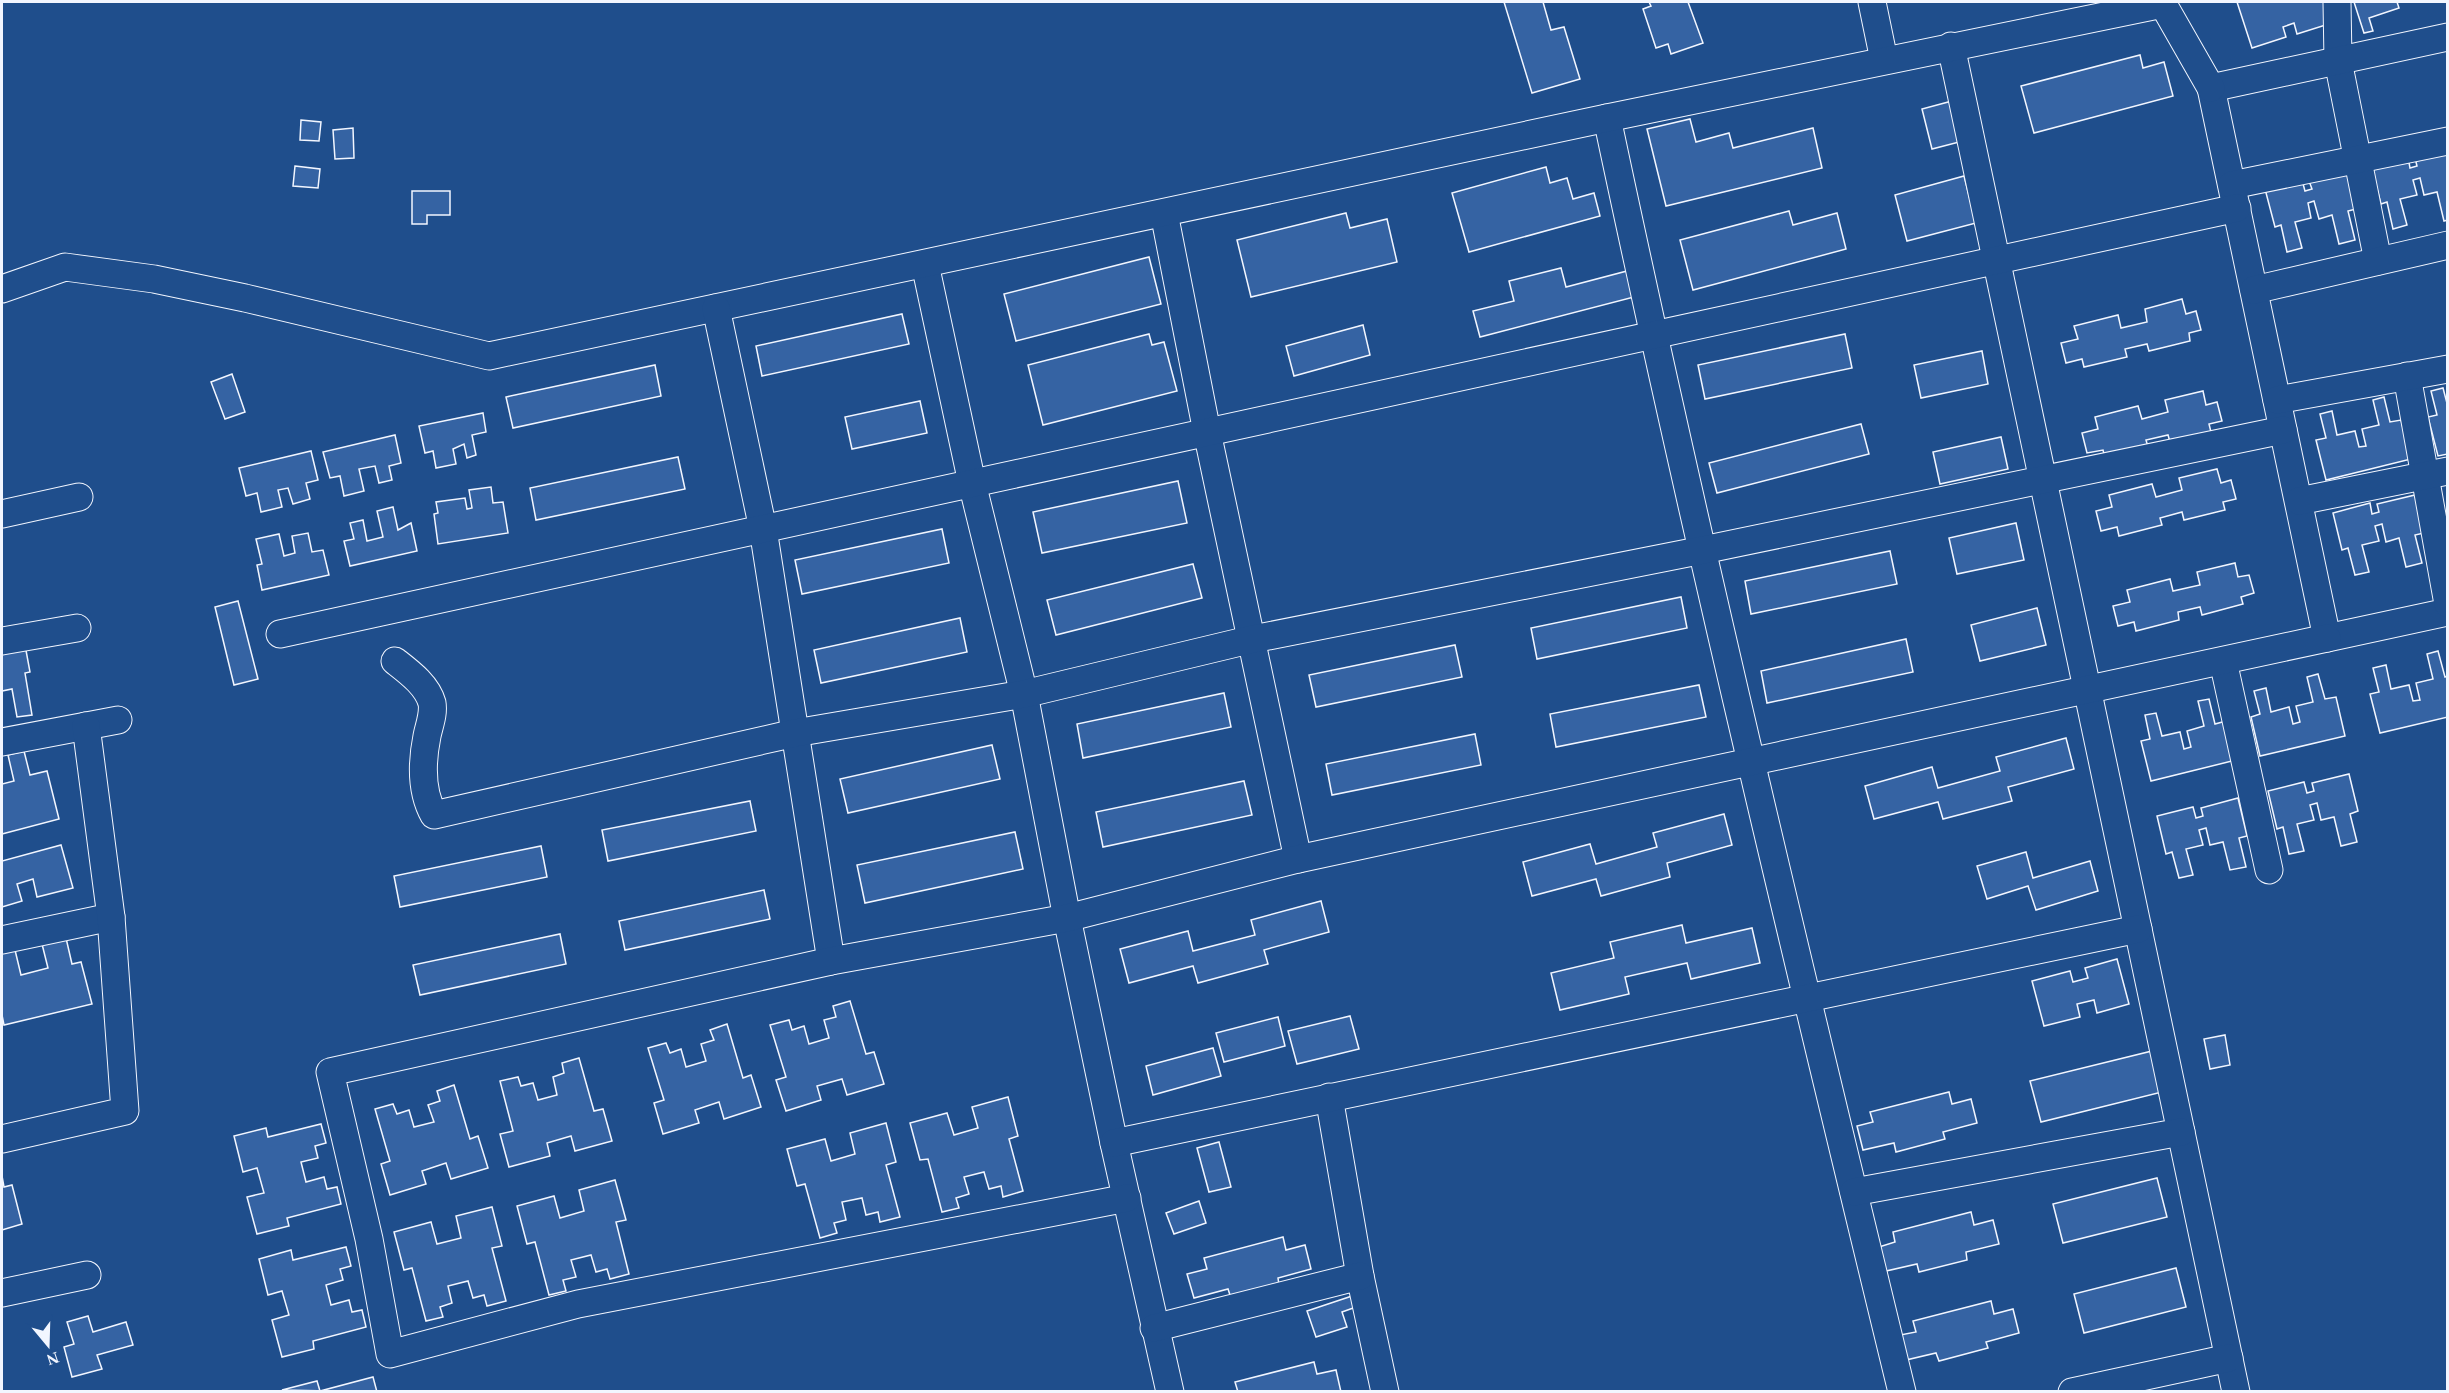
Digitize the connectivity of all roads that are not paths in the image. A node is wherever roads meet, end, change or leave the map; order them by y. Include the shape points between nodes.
1 (1872, 2) edge
2 (2337, 2) edge
3 (2448, 38) edge
4 (1951, 46) junction
5 (1884, 60) junction
6 (2338, 61) junction
7 (2211, 88) junction
8 (1607, 118) junction
9 (2448, 141) edge
10 (2358, 160) junction
11 (2234, 197) junction
12 (1164, 213) junction
13 (2448, 245) edge
14 (1997, 260) junction
15 (2378, 261) junction
16 (925, 264) junction
17 (2, 289) edge
18 (2254, 290) junction
19 (716, 308) junction
20 (1653, 335) junction
21 (2448, 369) edge
22 (2407, 376) junction
23 (2277, 400) junction
24 (2283, 429) junction
25 (1207, 432) junction
26 (2436, 473) edge
27 (2043, 479) junction
28 (972, 483) junction
29 (79, 497) dead end
30 (2298, 501) junction
31 (2, 514) edge
32 (763, 529) junction
33 (1703, 550) junction
34 (2448, 604) edge
35 (2448, 612) edge
36 (77, 628) dead end
37 (280, 634) dead end
38 (2327, 638) junction
39 (1253, 639) junction
40 (2, 641) edge
41 (395, 661) dead end
42 (2223, 661) junction
43 (2086, 691) junction
44 (1024, 694) junction
45 (118, 720) dead end
46 (86, 726) junction
47 (795, 733) junction
48 (2, 742) edge
49 (1751, 762) junction
50 (1298, 859) junction
51 (2269, 870) dead end
52 (111, 917) junction
53 (1067, 918) junction
54 (2138, 929) junction
55 (2, 940) edge
56 (831, 961) junction
57 (1807, 998) junction
58 (1329, 1097) junction
59 (2181, 1132) junction
60 (2, 1139) edge
61 (1114, 1143) junction
62 (1854, 1192) junction
63 (1128, 1198) junction
64 (87, 1275) dead end
65 (1360, 1276) junction
66 (2, 1293) edge
67 (1154, 1328) junction
68 (2229, 1358) junction
69 (1170, 1392) edge
70 (1385, 1392) edge
71 (1902, 1392) edge
72 (2072, 1392) edge
73 (2236, 1392) edge

1 - 5 street
2 - 6 street
3 - 6 street
4 - 5 street
4 - 7 street via 2163,4
4 - 14 street
5 - 8 street
6 - 7 street
6 - 10 street
7 - 11 street
8 - 12 street
8 - 20 street
9 - 10 street
10 - 11 street
10 - 15 street
11 - 14 street
11 - 18 street
12 - 16 street
12 - 25 street
13 - 15 street
14 - 20 street
14 - 27 street
15 - 18 street
16 - 19 street
16 - 28 street
17 - 19 street via 65,267 154,279 489,356
18 - 23 street
19 - 32 street
20 - 25 street
20 - 33 street
21 - 22 street
22 - 23 street
22 - 26 street
23 - 24 street
24 - 27 street
24 - 30 street
25 - 28 street
25 - 39 street
26 - 30 street
26 - 34 street
27 - 33 street
27 - 43 street
28 - 32 street
28 - 44 street
29 - 31 street
30 - 38 street
32 - 37 street
32 - 47 street
33 - 39 street
33 - 49 street
35 - 38 street
36 - 40 street
38 - 42 street
39 - 44 street
39 - 50 street
41 - 47 street via 416,678 432,704 423,773 434,815
42 - 43 street
42 - 51 street
43 - 49 street
43 - 54 street
44 - 47 street
44 - 53 street
45 - 46 street
46 - 48 street
46 - 52 street
47 - 56 street
49 - 50 street
49 - 57 street
50 - 53 street
52 - 55 street
52 - 60 street via 125,1111
53 - 56 street
53 - 61 street
54 - 57 street
54 - 59 street
56 - 63 street via 330,1072 369,1239 390,1354 578,1304
57 - 58 street
57 - 62 street
58 - 61 street
58 - 65 street
59 - 62 street
59 - 68 street
61 - 63 street
62 - 71 street
63 - 67 street
64 - 66 street
65 - 67 street
65 - 70 street
67 - 69 street
68 - 72 street
68 - 73 street

